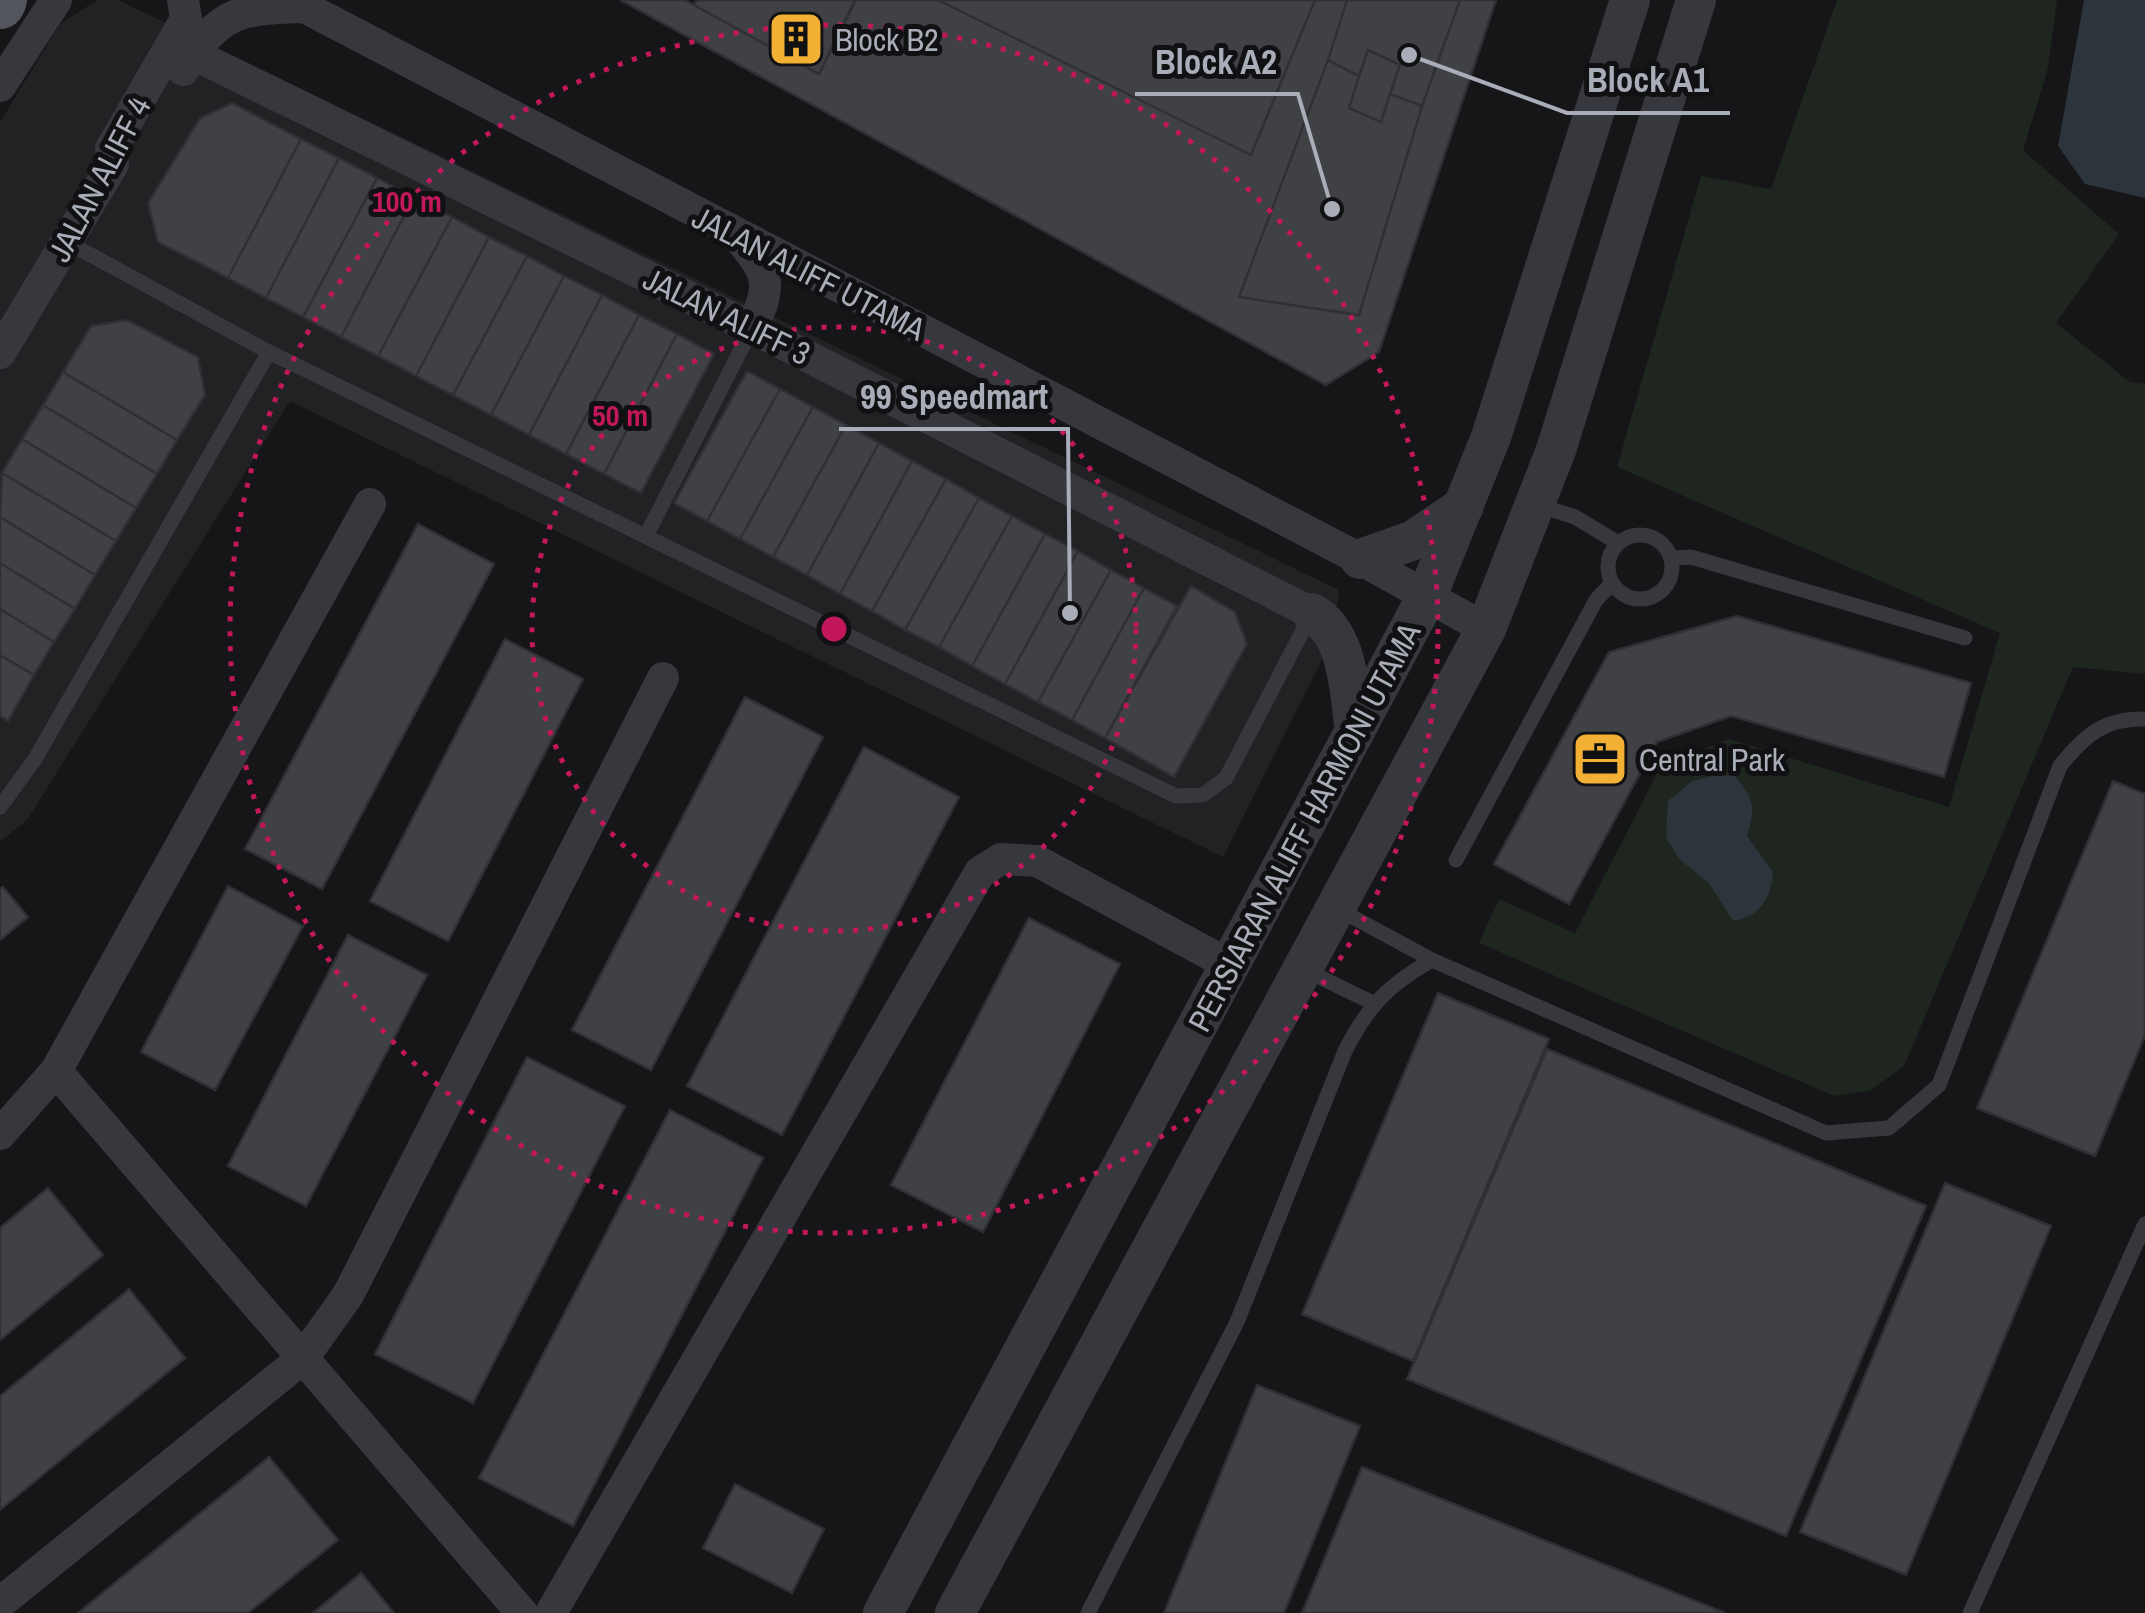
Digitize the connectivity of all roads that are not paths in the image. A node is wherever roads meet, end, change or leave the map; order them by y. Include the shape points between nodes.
1 (56, 0) edge
2 (183, 0) edge
3 (1630, 0) edge
4 (1696, 0) edge
5 (296, 4) edge
6 (193, 54) junction
7 (0, 86) edge
8 (112, 164) junction
9 (737, 236) junction
10 (67, 242) junction
11 (838, 288) junction
12 (766, 297) junction
13 (752, 328) junction
14 (269, 352) junction
15 (0, 354) edge
16 (370, 504) dead end
17 (1536, 504) junction
18 (1464, 506) junction
19 (646, 534) junction
20 (1618, 543) junction
21 (1670, 558) junction
22 (1360, 559) junction
23 (1612, 583) junction
24 (1427, 596) junction
25 (1312, 613) junction
26 (1486, 629) junction
27 (1965, 638) dead end
28 (663, 678) dead end
29 (2145, 719) edge
30 (1355, 731) junction
31 (0, 806) edge
32 (1456, 860) dead end
33 (1338, 908) junction
34 (1432, 960) junction
35 (1230, 966) junction
36 (1304, 970) junction
37 (1373, 1003) junction
38 (56, 1072) junction
39 (0, 1134) edge
40 (2145, 1224) edge
41 (303, 1358) junction
42 (0, 1603) edge
43 (522, 1613) edge
44 (550, 1613) edge
45 (884, 1613) edge
46 (956, 1613) edge
47 (1088, 1613) edge
48 (1970, 1613) edge

1 - 7 street
2 - 8 street, JALAN ALIFF 4 via 186,19 111,149
3 - 18 street, PERSIARAN ALIFF HARMONI UTAMA
4 - 17 street, PERSIARAN ALIFF HARMONI UTAMA
5 - 6 street via 251,8 227,20
5 - 9 street, JALAN ALIFF UTAMA
6 - 8 street via 128,158
6 - 13 street, JALAN ALIFF 3
8 - 10 street, JALAN ALIFF 4
9 - 11 street, JALAN ALIFF UTAMA
9 - 12 street via 759,263
10 - 14 lane
10 - 15 street, JALAN ALIFF 4
11 - 12 street via 796,288
11 - 22 street, JALAN ALIFF UTAMA
12 - 13 street
13 - 19 lane
13 - 25 street, JALAN ALIFF 3
14 - 19 lane
14 - 31 lane via 35,758
16 - 38 street
17 - 20 lane via 1576,517
17 - 26 street, PERSIARAN ALIFF HARMONI UTAMA
18 - 22 street via 1414,540
18 - 24 street, PERSIARAN ALIFF HARMONI UTAMA
19 - 25 lane via 1176,796 1202,794 1226,778
20 - 21 lane via 1644,535
20 - 23 lane via 1608,562
21 - 23 lane via 1670,578 1656,594 1637,599
21 - 27 lane via 1691,557
22 - 24 street, JALAN ALIFF UTAMA
23 - 32 lane via 1596,600
24 - 26 street, JALAN ALIFF UTAMA
24 - 30 street, PERSIARAN ALIFF HARMONI UTAMA
25 - 30 street via 1339,643
26 - 33 street, PERSIARAN ALIFF HARMONI UTAMA
28 - 41 street via 348,1296
29 - 34 lane via 2111,722 2081,740 2060,766 1938,1086 1889,1128 1826,1133
30 - 35 street, PERSIARAN ALIFF HARMONI UTAMA
33 - 34 lane
33 - 36 street, PERSIARAN ALIFF HARMONI UTAMA
34 - 37 lane
35 - 44 street via 1037,861 1001,859 980,872
35 - 45 street, PERSIARAN ALIFF HARMONI UTAMA
36 - 37 lane
36 - 46 street, PERSIARAN ALIFF HARMONI UTAMA
37 - 47 lane via 1345,1051 1237,1322
38 - 39 street
38 - 41 street
40 - 48 lane
41 - 42 street
41 - 43 street

